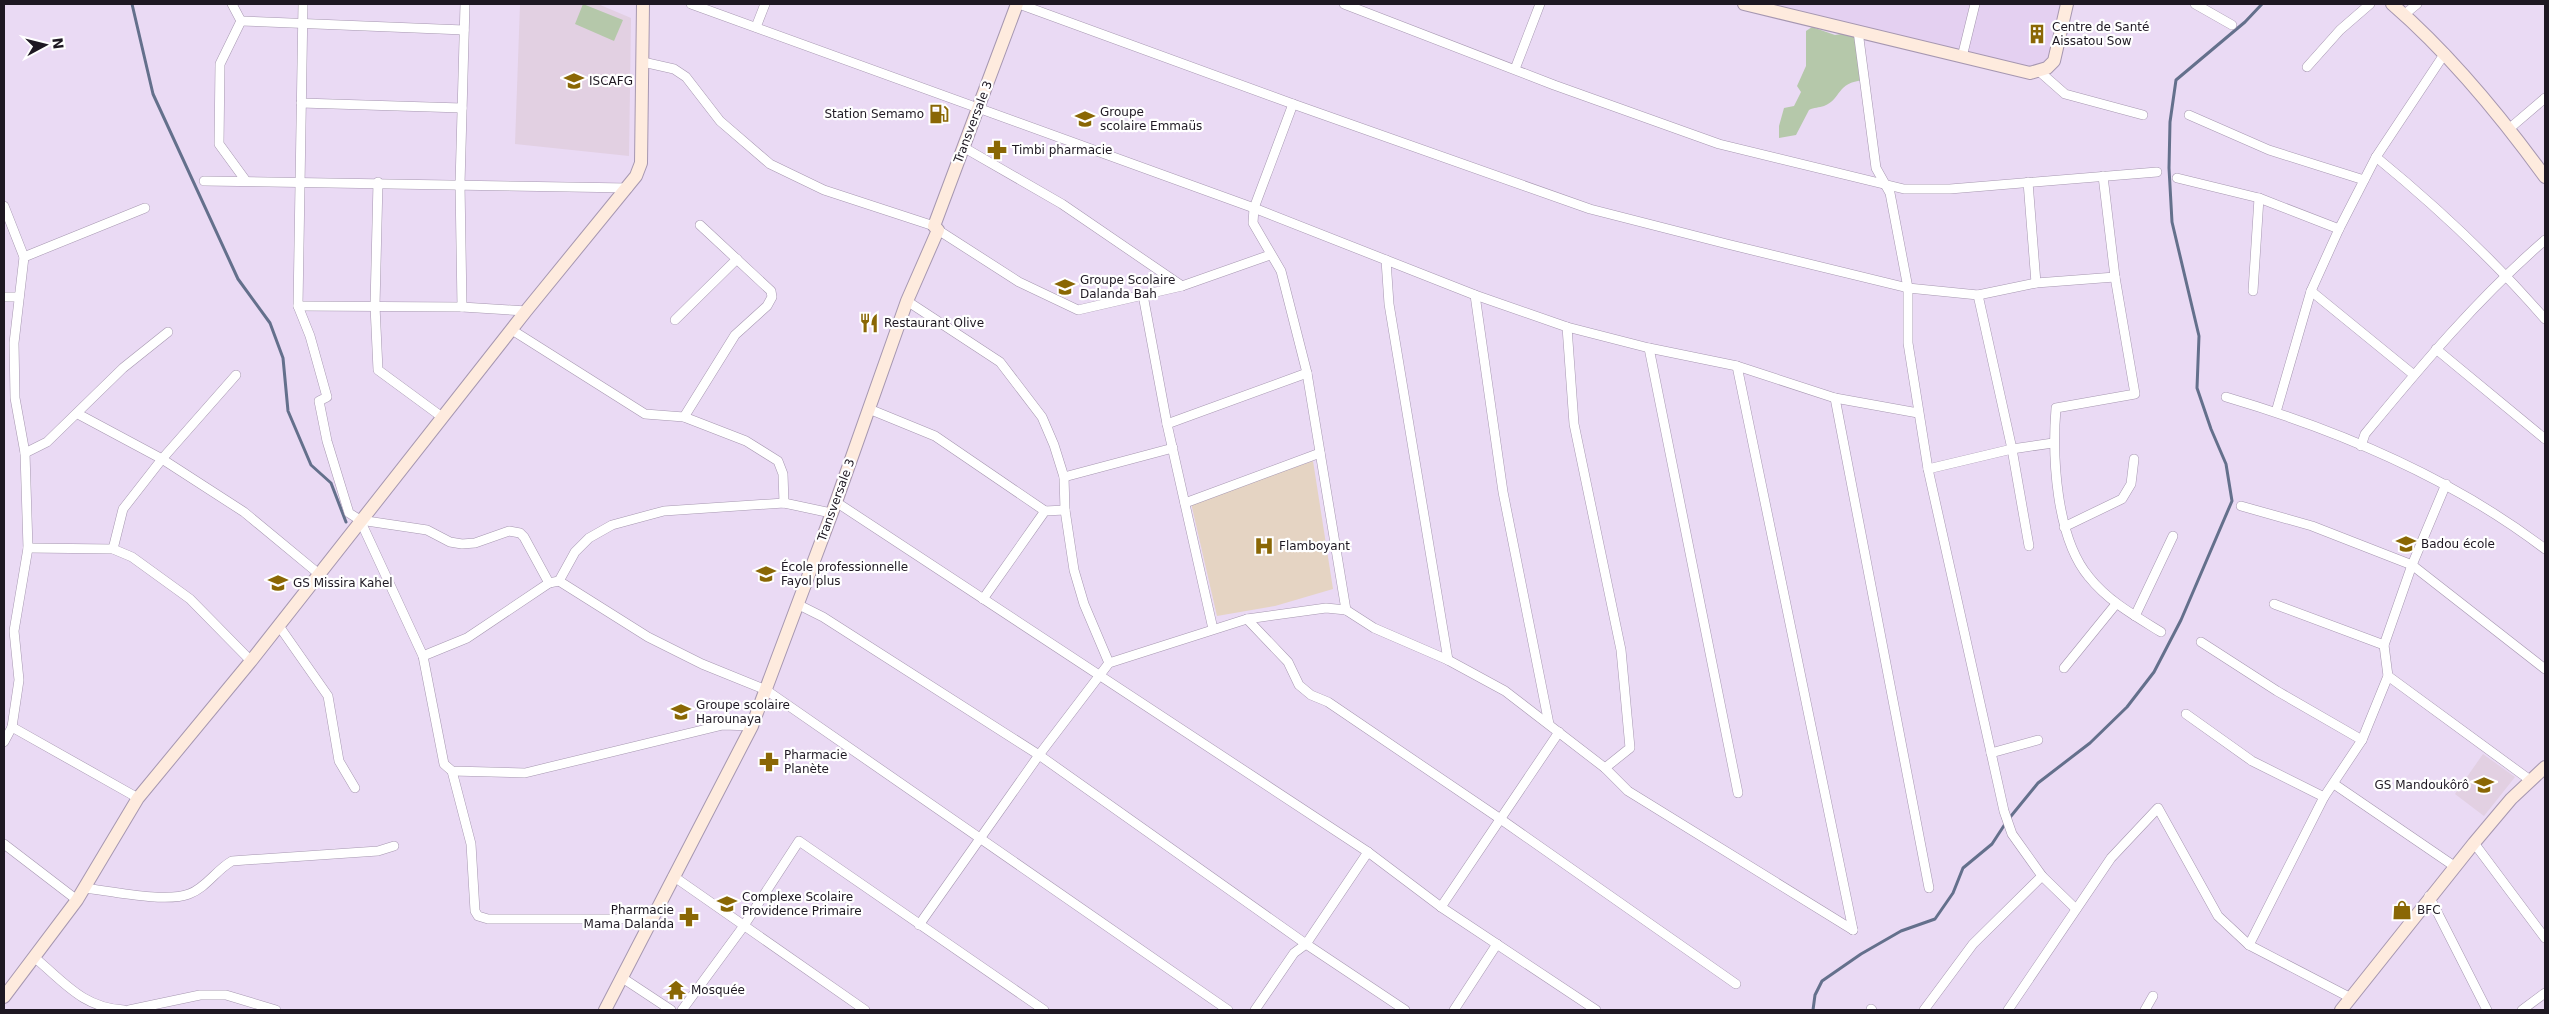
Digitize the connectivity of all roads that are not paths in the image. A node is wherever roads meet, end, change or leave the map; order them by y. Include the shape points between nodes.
1 (232, 4) edge
2 (303, 4) edge
3 (465, 4) edge
4 (643, 4) edge
5 (691, 4) edge
6 (765, 4) edge
7 (1018, 4) edge
8 (1344, 4) edge
9 (1540, 4) edge
10 (1744, 4) edge
11 (1975, 4) edge
12 (2067, 4) edge
13 (2195, 4) edge
14 (2370, 4) edge
15 (2392, 4) edge
16 (2417, 4) edge
17 (2405, 14) junction
18 (241, 21) junction
19 (301, 24) junction
20 (2232, 24) dead end
21 (756, 27) junction
22 (464, 30) junction
23 (1858, 31) junction
24 (2445, 53) junction
25 (1962, 57) junction
26 (644, 62) junction
27 (2307, 67) dead end
28 (1515, 69) junction
29 (2040, 72) junction
30 (2545, 98) edge
31 (301, 103) junction
32 (1293, 104) junction
33 (980, 107) junction
34 (462, 108) junction
35 (2143, 115) dead end
36 (2189, 115) dead end
37 (2510, 128) junction
38 (963, 147) junction
39 (2376, 156) junction
40 (2157, 172) dead end
41 (2103, 176) junction
42 (2177, 178) dead end
43 (2545, 178) edge
44 (2364, 180) junction
45 (204, 181) dead end
46 (246, 181) junction
47 (298, 181) junction
48 (378, 182) junction
49 (1882, 182) junction
50 (2028, 182) junction
51 (460, 184) junction
52 (628, 188) junction
53 (2259, 198) junction
54 (4, 206) edge
55 (145, 208) dead end
56 (1254, 208) junction
57 (700, 225) dead end
58 (936, 228) junction
59 (2339, 229) junction
60 (2545, 240) edge
61 (1270, 255) junction
62 (24, 257) junction
63 (737, 259) junction
64 (1386, 260) junction
65 (2506, 274) junction
66 (2115, 277) junction
67 (2036, 283) junction
68 (1182, 286) junction
69 (1908, 288) junction
70 (2253, 291) dead end
71 (2311, 291) junction
72 (1143, 295) junction
73 (1475, 295) junction
74 (1978, 295) junction
75 (4, 297) edge
76 (18, 297) junction
77 (907, 301) junction
78 (298, 306) junction
79 (375, 306) junction
80 (462, 307) junction
81 (526, 311) junction
82 (2545, 319) edge
83 (675, 320) dead end
84 (1567, 327) junction
85 (512, 330) junction
86 (168, 332) dead end
87 (1649, 348) junction
88 (2436, 349) junction
89 (1737, 366) junction
90 (1307, 373) junction
91 (236, 375) dead end
92 (2414, 375) junction
93 (2226, 397) dead end
94 (1835, 398) junction
95 (868, 409) junction
96 (2276, 412) junction
97 (1918, 413) junction
98 (78, 414) junction
99 (442, 417) junction
100 (684, 417) junction
101 (1167, 424) junction
102 (2545, 439) edge
103 (2054, 444) junction
104 (2361, 446) junction
105 (1173, 448) junction
106 (2012, 450) junction
107 (1320, 452) junction
108 (25, 453) junction
109 (162, 459) junction
110 (2134, 459) dead end
111 (1928, 469) junction
112 (1064, 477) junction
113 (2446, 484) junction
114 (1185, 502) junction
115 (784, 503) junction
116 (2241, 506) dead end
117 (833, 508) junction
118 (1064, 510) junction
119 (1045, 511) junction
120 (360, 520) junction
121 (2064, 528) junction
122 (2173, 536) dead end
123 (2029, 546) dead end
124 (28, 548) junction
125 (113, 548) junction
126 (2545, 549) edge
127 (2412, 565) junction
128 (319, 574) junction
129 (554, 582) junction
130 (983, 599) junction
131 (798, 604) junction
132 (2116, 604) junction
133 (2274, 604) dead end
134 (1346, 610) junction
135 (2135, 616) junction
136 (1247, 619) junction
137 (279, 626) junction
138 (1213, 629) junction
139 (2161, 632) dead end
140 (2201, 642) dead end
141 (2384, 646) junction
142 (423, 656) junction
143 (1448, 660) junction
144 (251, 661) junction
145 (1109, 663) junction
146 (2064, 668) dead end
147 (2545, 669) edge
148 (1099, 674) junction
149 (2388, 676) junction
150 (766, 690) junction
151 (2186, 714) dead end
152 (1548, 724) junction
153 (12, 726) junction
154 (752, 726) junction
155 (1559, 732) junction
156 (2038, 740) dead end
157 (2362, 740) junction
158 (4, 742) edge
159 (1991, 753) junction
160 (1038, 755) junction
161 (1604, 768) junction
162 (2544, 770) edge
163 (452, 771) junction
164 (2530, 780) junction
165 (2334, 784) junction
166 (355, 788) dead end
167 (1738, 793) dead end
168 (2324, 797) junction
169 (138, 798) junction
170 (1499, 818) junction
171 (980, 840) junction
172 (2474, 843) junction
173 (4, 844) edge
174 (394, 846) dead end
175 (1368, 852) junction
176 (2454, 866) junction
177 (673, 876) junction
178 (2042, 876) junction
179 (84, 888) junction
180 (1929, 888) dead end
181 (2429, 896) junction
182 (77, 900) junction
183 (1441, 907) junction
184 (2076, 909) junction
185 (651, 918) junction
186 (919, 925) junction
187 (743, 927) junction
188 (2545, 938) edge
189 (1306, 944) junction
190 (1497, 944) junction
191 (2249, 945) junction
192 (34, 956) junction
193 (621, 977) junction
194 (1736, 984) dead end
195 (2545, 994) edge
196 (2153, 996) dead end
197 (4, 997) edge
198 (2351, 998) junction
199 (124, 1010) edge
200 (129, 1010) edge
201 (276, 1010) edge
202 (605, 1010) edge
203 (671, 1010) edge
204 (682, 1010) edge
205 (865, 1010) edge
206 (1044, 1010) edge
207 (1228, 1010) edge
208 (1255, 1010) edge
209 (1405, 1010) edge
210 (1454, 1010) edge
211 (1596, 1010) edge
212 (1924, 1010) edge
213 (2008, 1010) edge
214 (2145, 1010) edge
215 (2341, 1010) edge
216 (2487, 1010) edge
217 (2522, 1010) edge

1 - 18 street
2 - 19 street
3 - 22 street
4 - 26 street
5 - 21 street
6 - 21 street
7 - 32 street
7 - 33 street, Transversale 3
8 - 28 street
9 - 28 street
10 - 23 street
11 - 25 street
12 - 29 street via 2054,61
13 - 20 street
14 - 27 street via 2340,30
15 - 17 street
16 - 17 street
17 - 24 street
18 - 19 street
18 - 46 street via 220,64 219,144
19 - 22 street
19 - 31 street
21 - 33 street
22 - 34 street
23 - 25 street
23 - 49 street via 1876,168
24 - 37 street
24 - 39 street
25 - 29 street via 2030,73
26 - 52 street via 641,163
26 - 58 street via 674,69 686,77 720,121 770,164 824,190
28 - 49 street via 1719,144
29 - 35 street via 2065,94
30 - 37 street
31 - 34 street
31 - 47 street
32 - 56 street
32 - 69 street via 1590,209
33 - 38 street, Transversale 3
33 - 56 street
34 - 51 street
36 - 44 street via 2269,150
37 - 43 street
38 - 58 street, Transversale 3
38 - 68 street via 1062,204
39 - 44 street
39 - 65 street via 2444,214
40 - 41 street
41 - 50 street
41 - 66 street
42 - 53 street
44 - 59 street
45 - 46 street
46 - 47 street
47 - 48 street
47 - 78 street
48 - 51 street
48 - 79 street
49 - 50 street via 1904,189 1950,189
49 - 69 street via 1890,193
50 - 67 street
51 - 52 street
51 - 80 street
52 - 81 street
53 - 59 street
53 - 70 street
54 - 62 street
55 - 62 street
56 - 61 street via 1253,223
56 - 64 street
57 - 63 street
58 - 72 street via 1019,282 1078,310
58 - 77 street, Transversale 3
59 - 71 street
60 - 65 street
61 - 68 street
61 - 90 street via 1281,271
62 - 76 street
63 - 83 street
63 - 100 street via 771,291 771,302 735,335
64 - 73 street
64 - 143 street via 1388,304
65 - 82 street
65 - 88 street
66 - 67 street
66 - 103 street via 2135,394 2056,408
67 - 74 street
68 - 72 street
69 - 74 street
69 - 97 street via 1908,343
71 - 92 street
71 - 96 street
72 - 101 street
73 - 84 street
73 - 152 street via 1504,492
74 - 106 street
75 - 76 street
76 - 108 street via 14,344 15,398
77 - 95 street, Transversale 3
77 - 112 street via 1000,362 1042,417
78 - 79 street
78 - 120 street via 327,397 319,401 327,441 349,513
79 - 80 street
79 - 99 street via 378,370
80 - 81 street
81 - 85 street
84 - 87 street
84 - 161 street via 1574,424 1620,650 1630,748
85 - 99 street
85 - 100 street via 645,414
86 - 98 street via 123,368
87 - 89 street
87 - 167 street
88 - 92 street
88 - 102 street
89 - 94 street
89 - 161 street via 1853,930 1628,791
90 - 101 street
90 - 107 street
91 - 109 street
92 - 104 street via 2365,434
93 - 96 street
94 - 97 street
94 - 180 street
95 - 117 street, Transversale 3
95 - 119 street via 935,436
96 - 104 street
97 - 111 street
98 - 108 street via 47,442
98 - 109 street
99 - 120 street
100 - 115 street via 746,441 778,461 783,474
101 - 105 street
103 - 106 street
103 - 121 street
104 - 113 street
105 - 112 street
105 - 114 street
106 - 111 street
106 - 123 street
107 - 114 street
107 - 134 street
108 - 124 street
109 - 125 street via 123,510
109 - 128 street via 244,512
110 - 121 street via 2131,484 2122,499
111 - 159 street
112 - 118 street
113 - 126 street via 2511,523
113 - 127 street
114 - 138 street
115 - 117 street
115 - 129 street via 664,510 612,525 588,538
116 - 127 street via 2312,526
117 - 130 street
117 - 131 street, Transversale 3
118 - 119 street
118 - 145 street via 1084,604
119 - 130 street
120 - 128 street
120 - 129 street via 427,530 450,542 462,544 515,531 524,537
120 - 142 street
121 - 132 street via 2075,558
122 - 135 street
124 - 125 street
124 - 153 street via 14,631 19,680
125 - 144 street via 132,557 190,599
127 - 141 street
127 - 147 street
128 - 137 street
129 - 142 street via 467,638
129 - 150 street via 648,638
130 - 148 street
131 - 150 street, Transversale 3
131 - 160 street
132 - 135 street
132 - 146 street
133 - 141 street
134 - 136 street via 1326,608
134 - 143 street via 1374,628
135 - 139 street
136 - 138 street
136 - 170 street via 1288,662 1300,685 1311,696 1328,702
137 - 144 street
137 - 166 street via 328,696 338,761
138 - 145 street
140 - 157 street
141 - 149 street
142 - 163 street via 444,764
143 - 152 street via 1505,691
144 - 169 street
145 - 148 street
148 - 160 street
148 - 175 street
149 - 157 street
149 - 164 street
150 - 154 street, Transversale 3
150 - 171 street
151 - 168 street via 2252,761
152 - 155 street
153 - 158 street
153 - 169 street
154 - 163 street via 723,726 525,773
154 - 177 street, Transversale 3
155 - 161 street
155 - 170 street
156 - 159 street
157 - 165 street
159 - 178 street via 2012,834
160 - 171 street
160 - 189 street
162 - 164 street
163 - 185 street via 471,844 475,911 478,916
164 - 172 street
165 - 168 street
165 - 176 street
168 - 191 street
169 - 179 street
170 - 183 street
170 - 194 street
171 - 186 street
171 - 207 street
172 - 176 street
172 - 188 street
173 - 182 street
174 - 179 street via 378,851 232,861 222,866 200,888 169,897
175 - 183 street
175 - 189 street
176 - 181 street
177 - 185 street, Transversale 3
177 - 187 street
178 - 184 street
178 - 212 street via 1973,944
179 - 182 street
181 - 198 street
181 - 216 street
182 - 192 street
183 - 190 street
184 - 191 street via 2111,858 2158,808 2218,916
184 - 213 street
185 - 193 street, Transversale 3
186 - 187 street via 799,841
186 - 206 street
187 - 204 street
187 - 205 street
189 - 208 street via 1294,952
189 - 209 street
190 - 210 street
190 - 211 street
191 - 198 street
192 - 197 street
192 - 199 street via 87,1002
193 - 202 street, Transversale 3
193 - 203 street
195 - 217 street
196 - 214 street
198 - 215 street
200 - 201 street via 200,995 226,995

